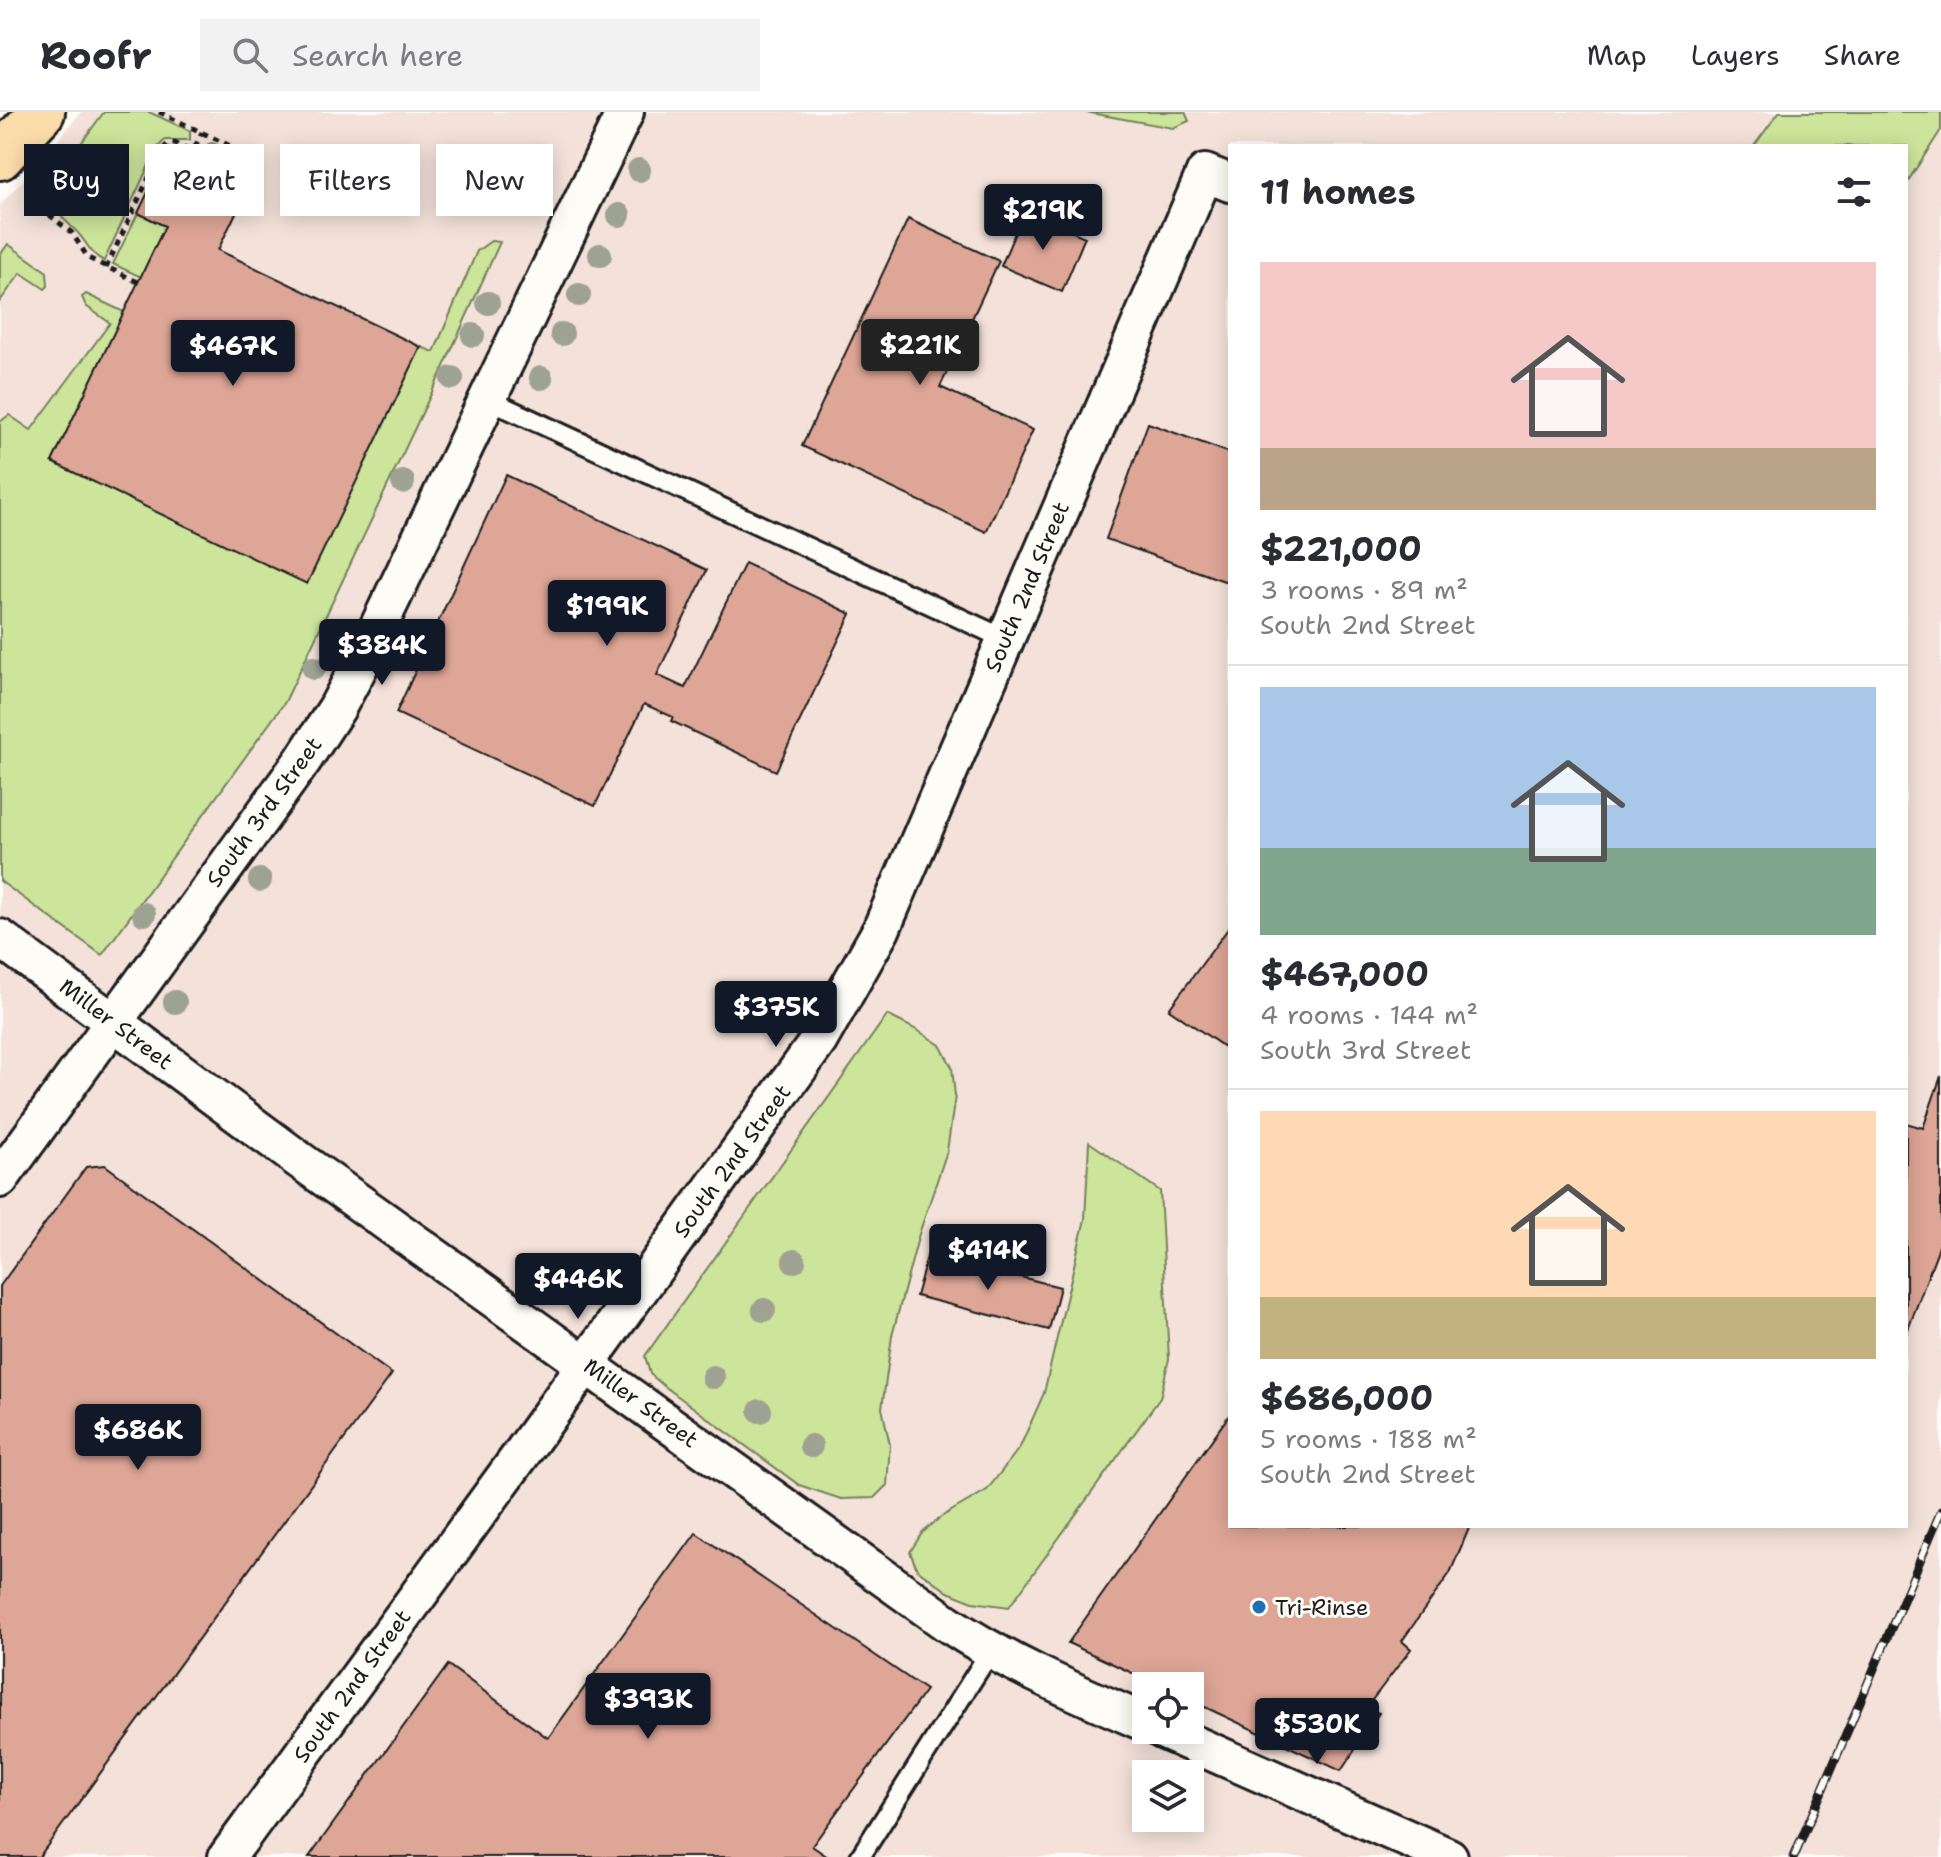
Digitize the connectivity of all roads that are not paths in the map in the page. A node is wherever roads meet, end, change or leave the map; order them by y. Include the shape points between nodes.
1 (42, 112) edge
2 (625, 112) edge
3 (0, 157) edge
4 (1218, 178) edge
5 (487, 399) junction
6 (1005, 639) junction
7 (0, 938) edge
8 (112, 1022) junction
9 (0, 1179) edge
10 (586, 1364) junction
11 (990, 1652) junction
12 (1132, 1717) edge
13 (1194, 1744) edge
14 (227, 1857) edge
15 (860, 1857) edge
16 (1449, 1857) edge

1 - 3 main road
2 - 5 street, South 3rd Street
4 - 6 street, South 2nd Street
5 - 6 lane
5 - 8 street, South 3rd Street via 337,708
6 - 10 street, South 2nd Street via 881,930 819,1040
7 - 8 street, Miller Street
8 - 9 street, South 3rd Street
8 - 10 street, Miller Street
10 - 11 street, Miller Street
10 - 14 street, South 2nd Street
11 - 12 street, Miller Street
11 - 15 lane
13 - 16 street

